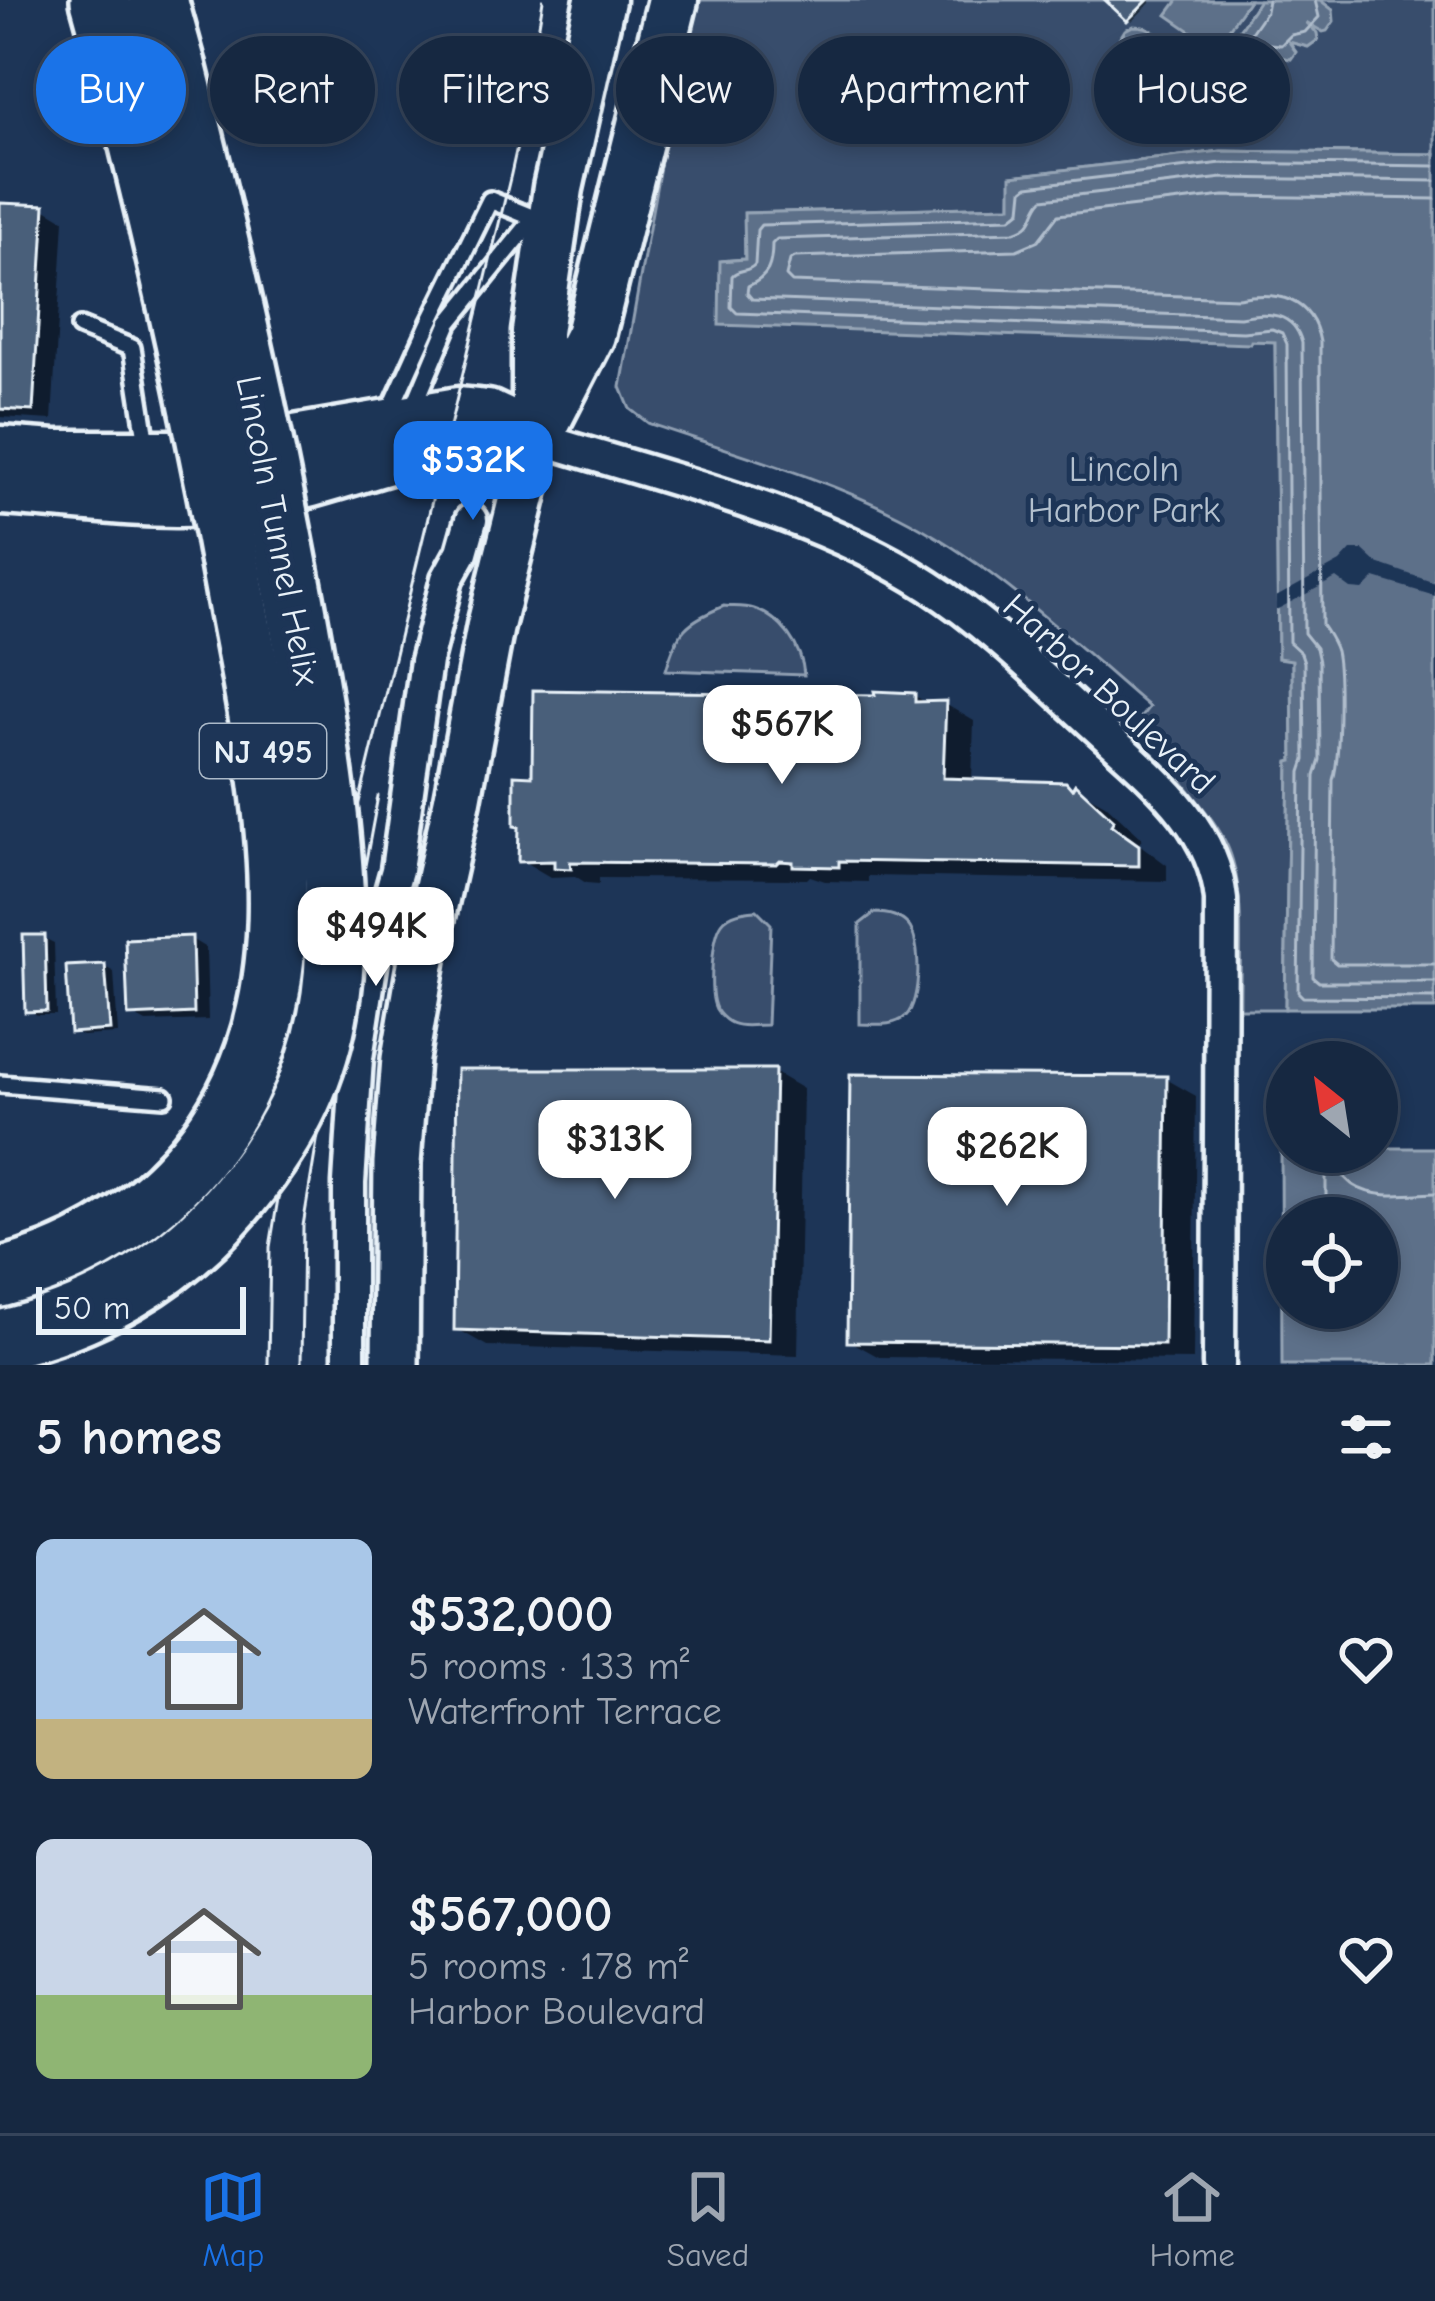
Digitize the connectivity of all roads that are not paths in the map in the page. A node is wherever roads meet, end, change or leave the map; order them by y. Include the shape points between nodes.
1 (100, 0) edge
2 (158, 0) edge
3 (600, 0) edge
4 (673, 0) edge
5 (80, 327) dead end
6 (397, 422) junction
7 (537, 438) junction
8 (0, 451) edge
9 (152, 479) junction
10 (0, 490) edge
11 (471, 520) dead end
12 (0, 1084) edge
13 (164, 1097) dead end
14 (0, 1279) edge
15 (0, 1340) edge
16 (349, 1365) edge
17 (395, 1365) edge
18 (1220, 1365) edge

1 - 14 highway, Lincoln Tunnel Helix / NJ 495, bridge via 197,392 260,726 275,843 273,989 235,1098 174,1181 107,1235
2 - 15 highway, Lincoln Tunnel Helix / NJ 495, bridge via 242,332 308,670 334,866 334,980 296,1112 222,1216 135,1288
3 - 7 main road via 558,188 537,332
4 - 7 main road via 590,335
5 - 9 lane via 132,347
6 - 6 lane via 449,323 534,218 490,200 430,322
6 - 7 main road via 479,413
6 - 9 main road via 230,451
7 - 9 main road via 440,445 210,501
7 - 17 street via 490,628 405,1059
7 - 18 street, Harbor Boulevard via 795,519 903,569 977,620 1189,818 1211,857 1221,900
8 - 9 main road
9 - 10 main road
11 - 16 street via 426,661 397,871 360,1038
12 - 13 lane

